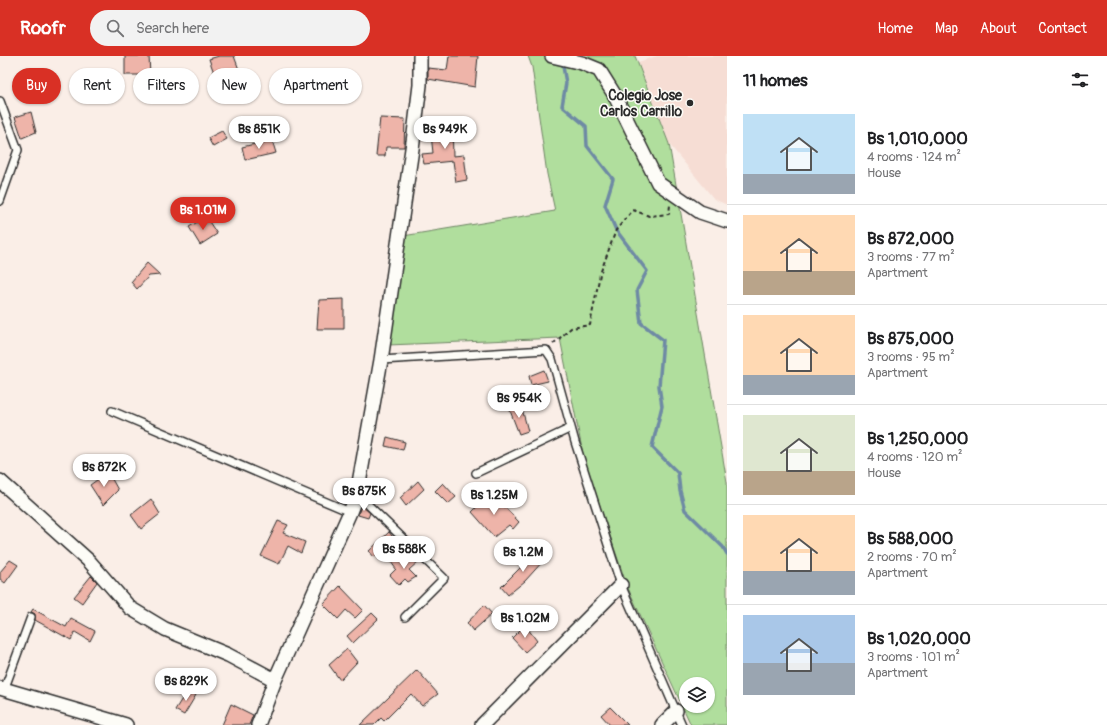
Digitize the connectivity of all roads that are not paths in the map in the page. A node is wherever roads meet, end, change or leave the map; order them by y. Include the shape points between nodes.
1 (420, 56) edge
2 (552, 56) edge
3 (0, 101) edge
4 (0, 201) edge
5 (727, 221) edge
6 (381, 360) junction
7 (112, 410) dead end
8 (571, 428) junction
9 (476, 473) dead end
10 (0, 481) edge
11 (357, 494) junction
12 (350, 512) junction
13 (621, 585) junction
14 (31, 617) dead end
15 (405, 617) dead end
16 (275, 680) junction
17 (2, 689) edge
18 (676, 711) junction
19 (126, 725) edge
20 (258, 725) edge
21 (482, 725) edge
22 (662, 725) edge
23 (682, 725) edge

1 - 6 street via 420,85 414,142
2 - 5 street via 599,70 614,94 658,183 700,212
3 - 4 lane via 18,150
6 - 8 lane via 546,350 552,359
6 - 11 street
7 - 12 lane
8 - 9 lane
8 - 13 lane
10 - 16 street via 89,561 130,608 165,629 228,655
11 - 12 street
11 - 15 lane via 444,578
12 - 16 street
13 - 18 lane
13 - 21 street
14 - 17 lane
16 - 20 street
17 - 19 street
18 - 22 street
18 - 23 lane

